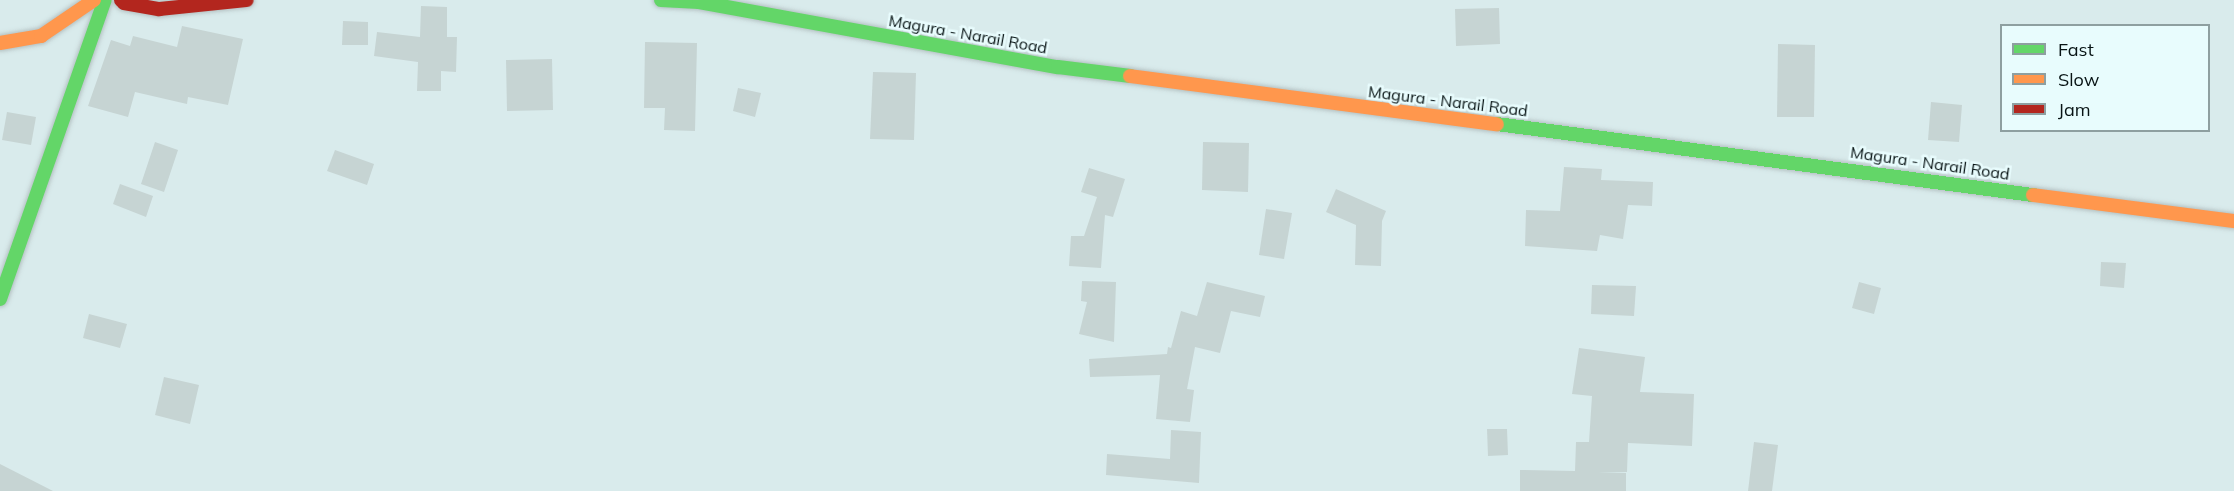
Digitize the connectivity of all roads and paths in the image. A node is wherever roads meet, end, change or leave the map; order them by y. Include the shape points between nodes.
1 (94, 0) edge
2 (105, 0) edge
3 (120, 0) edge
4 (247, 0) edge
5 (661, 0) edge
6 (0, 43) edge
7 (2234, 222) edge
8 (0, 299) edge

1 - 6 main road via 40,36
2 - 8 main road
3 - 4 main road via 159,9
5 - 7 main road, Magura - Narail Road via 699,2 1058,68

